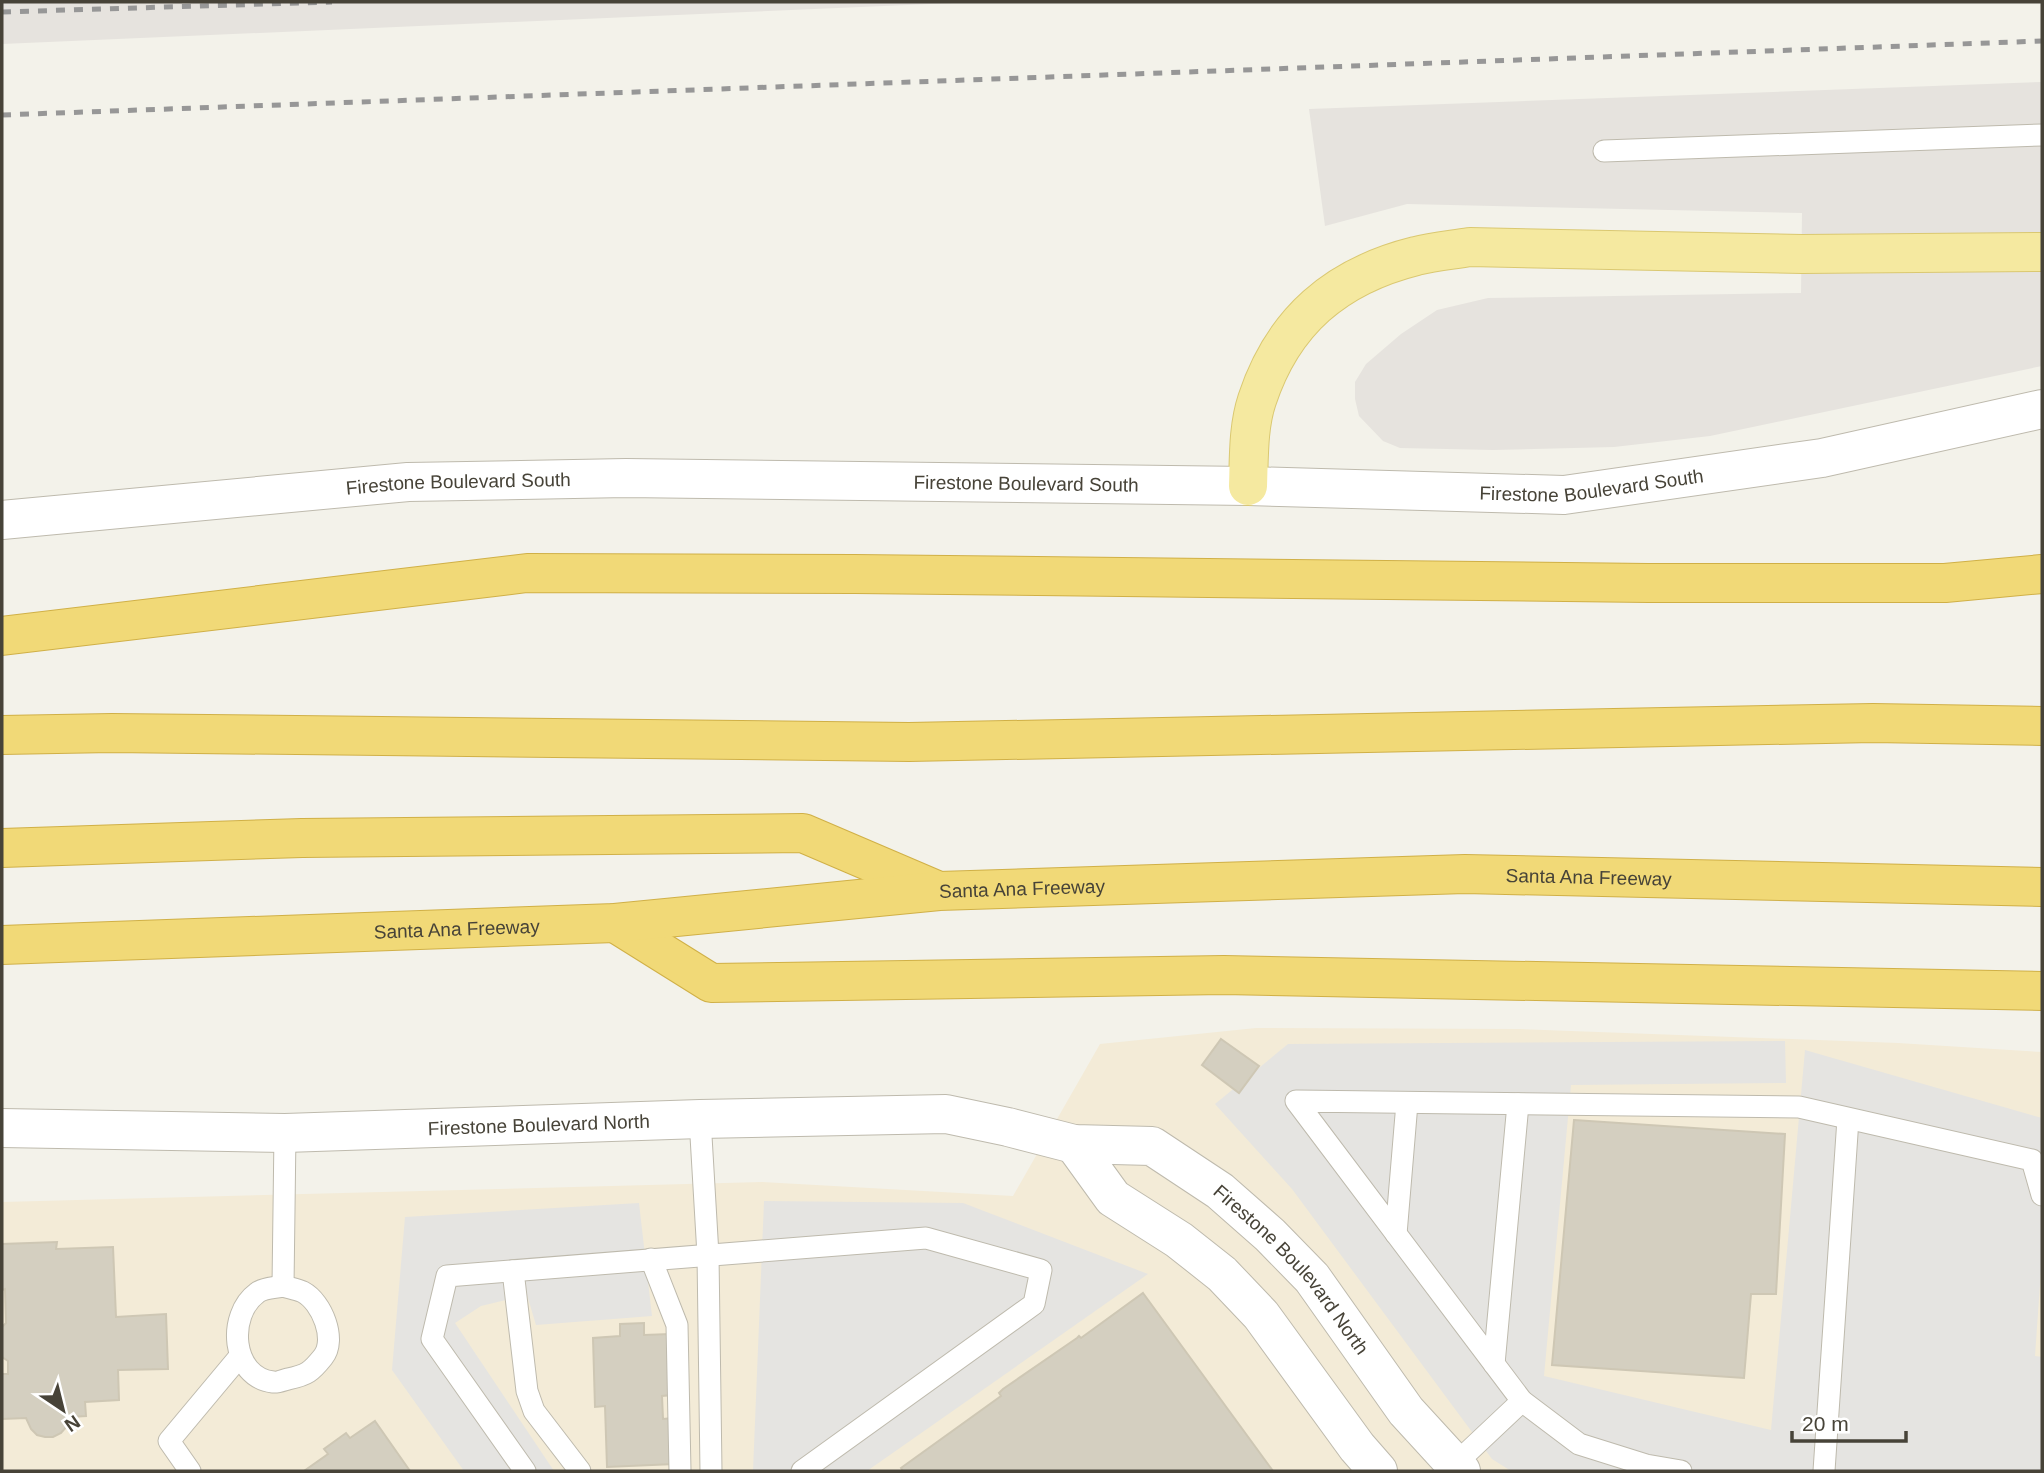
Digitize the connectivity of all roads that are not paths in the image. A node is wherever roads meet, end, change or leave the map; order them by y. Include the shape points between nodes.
1 (2042, 135) edge
2 (1604, 151) dead end
3 (2042, 252) edge
4 (2042, 409) edge
5 (1248, 486) junction
6 (2, 520) edge
7 (2042, 574) edge
8 (2, 636) edge
9 (2042, 726) edge
10 (2, 735) edge
11 (2, 848) edge
12 (2042, 887) edge
13 (939, 891) junction
14 (615, 923) junction
15 (2, 945) edge
16 (2042, 991) edge
17 (1407, 1103) junction
18 (1518, 1104) junction
19 (699, 1119) junction
20 (1849, 1119) junction
21 (2, 1128) edge
22 (285, 1133) junction
23 (1074, 1144) junction
24 (2042, 1195) edge
25 (1396, 1234) junction
26 (708, 1255) junction
27 (651, 1259) junction
28 (513, 1271) junction
29 (283, 1286) junction
30 (240, 1356) junction
31 (1494, 1364) junction
32 (1522, 1401) junction
33 (1454, 1469) edge
34 (190, 1471) edge
35 (525, 1471) edge
36 (579, 1471) edge
37 (680, 1471) edge
38 (711, 1471) edge
39 (802, 1471) edge
40 (1378, 1471) edge
41 (1681, 1471) edge
42 (1824, 1471) edge

1 - 2 lane
3 - 5 main road via 1802,254 1470,247 1417,255 1358,276 1306,313 1276,355 1257,401
4 - 5 street, Firestone Boulevard South via 1822,458 1564,495
5 - 6 street, Firestone Boulevard South via 626,478 408,482
7 - 8 highway via 1945,583 1648,583 527,573
9 - 10 highway via 1859,723 909,742
11 - 13 highway via 316,838 803,833
12 - 13 highway, Santa Ana Freeway via 1465,874
13 - 14 highway, Santa Ana Freeway
14 - 15 highway, Santa Ana Freeway
14 - 16 highway via 711,982 1224,975
17 - 18 lane
17 - 25 lane
17 - 25 lane via 1296,1101
18 - 20 lane via 1799,1107
18 - 31 lane
19 - 22 street, Firestone Boulevard North
19 - 23 street, Firestone Boulevard North via 946,1114
19 - 26 lane
20 - 24 lane via 2032,1160
20 - 42 lane
21 - 22 street, Firestone Boulevard North
22 - 29 lane
23 - 33 street, Firestone Boulevard North via 1152,1146 1220,1191 1312,1278 1406,1411
23 - 40 street via 1112,1198 1179,1240 1222,1274 1261,1315
25 - 31 lane
26 - 27 lane
26 - 38 lane
26 - 39 lane via 926,1238 1041,1270 1034,1304
27 - 28 lane
27 - 37 lane via 677,1325
28 - 35 lane via 447,1276 432,1339
28 - 36 lane via 527,1391 534,1411
29 - 30 lane via 258,1292 241,1311 236,1334
29 - 30 lane via 304,1292 317,1303 328,1327 326,1354 307,1375 274,1383 255,1376
30 - 34 lane via 169,1441
31 - 32 lane
32 - 33 lane
32 - 41 lane via 1579,1444

